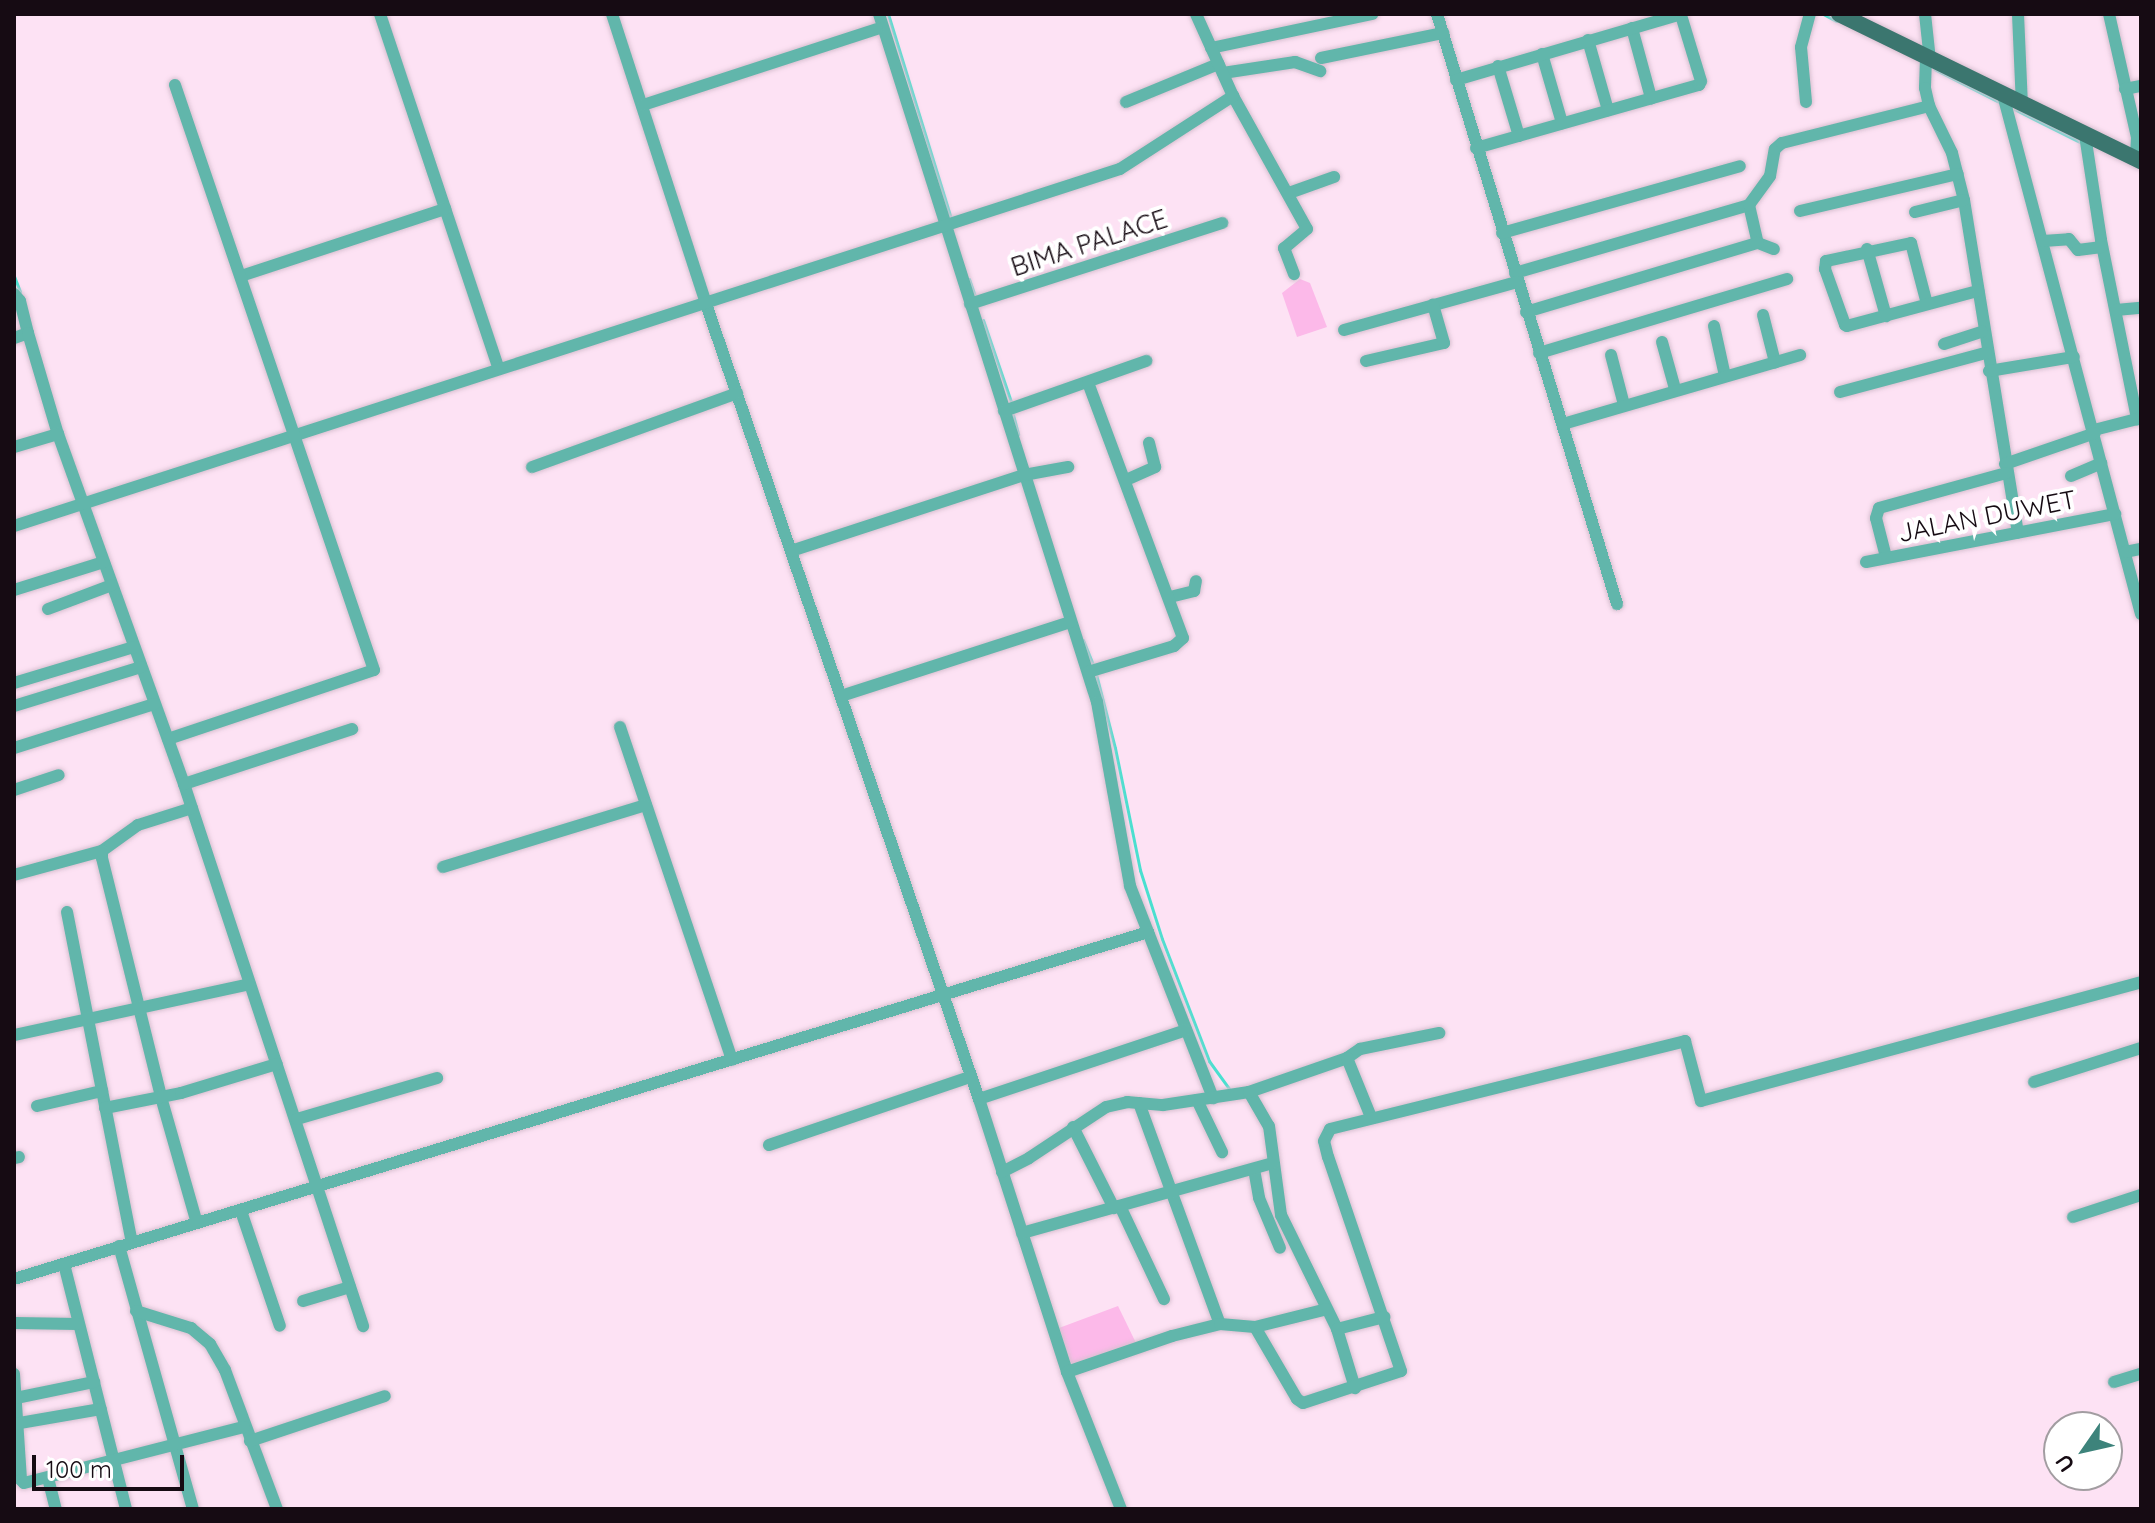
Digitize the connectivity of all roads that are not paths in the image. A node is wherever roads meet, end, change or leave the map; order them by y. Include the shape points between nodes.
1 (380, 14) edge
2 (612, 14) edge
3 (879, 14) edge
4 (1196, 14) edge
5 (1372, 14) edge
6 (1437, 14) edge
7 (1682, 14) edge
8 (1810, 14) edge
9 (1839, 14) edge
10 (1925, 14) edge
11 (2018, 14) edge
12 (2109, 14) edge
13 (1632, 28) junction
14 (877, 29) dead end
15 (1443, 33) junction
16 (1588, 40) junction
17 (1211, 48) junction
18 (1542, 54) junction
19 (1928, 59) junction
20 (1498, 66) junction
21 (1221, 69) junction
22 (1456, 80) junction
23 (175, 85) dead end
24 (2141, 86) edge
25 (2125, 89) junction
26 (2003, 95) junction
27 (1233, 96) junction
28 (1651, 98) junction
29 (1126, 102) dead end
30 (1806, 102) dead end
31 (2022, 104) junction
32 (643, 105) junction
33 (1929, 106) junction
34 (1608, 110) junction
35 (1562, 123) junction
36 (2085, 135) junction
37 (1519, 136) junction
38 (1476, 148) junction
39 (2139, 160) edge
40 (1740, 166) dead end
41 (1958, 174) junction
42 (1334, 177) dead end
43 (1289, 193) junction
44 (1964, 200) junction
45 (1749, 205) junction
46 (445, 209) junction
47 (1800, 211) dead end
48 (1915, 212) dead end
49 (1222, 223) dead end
50 (945, 228) junction
51 (1502, 233) junction
52 (2043, 241) junction
53 (1758, 243) junction
54 (2102, 247) junction
55 (1774, 249) dead end
56 (1867, 249) junction
57 (1294, 274) dead end
58 (241, 276) junction
59 (1516, 277) junction
60 (1787, 279) dead end
61 (1978, 291) junction
62 (14, 294) edge
63 (706, 304) junction
64 (970, 304) junction
65 (1927, 304) junction
66 (1433, 305) junction
67 (2141, 308) edge
68 (2116, 310) junction
69 (1526, 312) junction
70 (1763, 315) dead end
71 (1886, 316) junction
72 (1714, 326) dead end
73 (1344, 330) dead end
74 (1982, 332) junction
75 (28, 333) junction
76 (14, 338) edge
77 (1662, 342) dead end
78 (1944, 344) dead end
79 (1539, 353) junction
80 (1986, 353) junction
81 (1611, 355) dead end
82 (1800, 355) dead end
83 (2074, 357) junction
84 (1146, 361) dead end
85 (1366, 361) dead end
86 (1775, 362) junction
87 (499, 369) junction
88 (1989, 371) junction
89 (1725, 376) junction
90 (1088, 383) junction
91 (1675, 389) junction
92 (1840, 392) dead end
93 (737, 393) junction
94 (1624, 405) junction
95 (1004, 411) junction
96 (2139, 418) edge
97 (1563, 424) junction
98 (2094, 431) junction
99 (58, 434) junction
100 (296, 435) junction
101 (1149, 443) dead end
102 (14, 447) edge
103 (2101, 463) junction
104 (532, 467) dead end
105 (1068, 467) dead end
106 (2006, 468) junction
107 (1024, 475) junction
108 (2071, 476) dead end
109 (1126, 480) junction
110 (83, 503) junction
111 (2115, 514) junction
112 (14, 526) edge
113 (2018, 533) junction
114 (2141, 549) edge
115 (791, 551) junction
116 (2125, 552) junction
117 (1886, 557) junction
118 (104, 562) junction
119 (1866, 562) dead end
120 (1196, 581) dead end
121 (112, 585) junction
122 (14, 590) edge
123 (1170, 597) junction
124 (1617, 604) dead end
125 (48, 609) dead end
126 (2141, 614) edge
127 (1070, 622) junction
128 (134, 647) junction
129 (141, 667) junction
130 (1092, 670) junction
131 (14, 683) edge
132 (841, 696) junction
133 (154, 704) junction
134 (14, 706) edge
135 (620, 727) dead end
136 (352, 729) dead end
137 (168, 739) junction
138 (14, 748) edge
139 (59, 775) dead end
140 (184, 784) junction
141 (14, 790) edge
142 (646, 805) junction
143 (192, 808) junction
144 (102, 851) junction
145 (443, 867) dead end
146 (14, 875) edge
147 (67, 912) dead end
148 (1148, 932) junction
149 (2141, 982) edge
150 (250, 984) junction
151 (943, 995) junction
152 (140, 1008) junction
153 (86, 1019) junction
154 (1186, 1030) junction
155 (1439, 1033) dead end
156 (14, 1035) edge
157 (2141, 1048) edge
158 (1347, 1058) junction
159 (732, 1060) junction
160 (277, 1064) junction
161 (970, 1077) junction
162 (437, 1078) dead end
163 (2034, 1082) dead end
164 (102, 1091) junction
165 (1249, 1092) junction
166 (161, 1097) junction
167 (1213, 1098) junction
168 (979, 1099) junction
169 (1197, 1100) junction
170 (1139, 1103) junction
171 (37, 1106) dead end
172 (105, 1108) junction
173 (1371, 1117) junction
174 (297, 1119) junction
175 (1073, 1127) junction
176 (769, 1145) dead end
177 (1222, 1152) dead end
178 (1273, 1163) junction
179 (1254, 1169) junction
180 (1002, 1172) junction
181 (318, 1188) junction
182 (1172, 1193) junction
183 (2141, 1195) edge
184 (1117, 1207) junction
185 (241, 1211) junction
186 (2073, 1217) dead end
187 (197, 1223) junction
188 (1022, 1233) junction
189 (125, 1244) junction
190 (1280, 1248) dead end
191 (64, 1264) junction
192 (14, 1279) edge
193 (350, 1287) junction
194 (1164, 1299) dead end
195 (303, 1301) dead end
196 (1327, 1309) junction
197 (136, 1311) junction
198 (1384, 1317) junction
199 (14, 1323) edge
200 (78, 1324) junction
201 (1220, 1324) junction
202 (280, 1326) dead end
203 (363, 1326) dead end
204 (1255, 1327) junction
205 (1337, 1329) junction
206 (1067, 1372) junction
207 (14, 1374) edge
208 (2141, 1374) edge
209 (94, 1382) junction
210 (2114, 1382) dead end
211 (1355, 1388) junction
212 (385, 1396) dead end
213 (16, 1398) junction
214 (101, 1409) junction
215 (17, 1423) edge
216 (244, 1427) junction
217 (250, 1441) junction
218 (173, 1446) junction
219 (115, 1461) junction
220 (48, 1478) junction
221 (56, 1509) edge
222 (126, 1509) edge
223 (193, 1509) edge
224 (277, 1509) edge
225 (1121, 1509) edge

1 - 46 street
2 - 32 street
3 - 50 street
4 - 17 street
5 - 17 street
6 - 15 street
7 - 13 street
7 - 28 street via 1701,84
8 - 30 street via 1801,47
9 - 19 main road
10 - 19 street
11 - 31 street
12 - 25 street
13 - 16 street
13 - 28 street
14 - 32 street
15 - 21 street via 1321,64
15 - 22 street
16 - 18 street
16 - 34 street
17 - 21 street
18 - 20 street
18 - 35 street
19 - 26 main road
19 - 33 street
20 - 22 street
20 - 37 street
21 - 27 street
21 - 29 street
22 - 38 street
23 - 58 street
24 - 25 street
25 - 39 street
26 - 31 main road
26 - 52 street
27 - 43 street
27 - 50 street via 1120,169
28 - 34 street
31 - 36 main road
32 - 63 street
33 - 41 street
33 - 45 street via 1782,143 1775,149 1770,176
34 - 35 street
35 - 37 street
36 - 39 main road
36 - 54 street
37 - 38 street
38 - 51 street
40 - 51 street
41 - 44 street
41 - 47 street
42 - 43 street
43 - 57 street via 1307,229 1284,248
44 - 48 street
44 - 61 street
45 - 53 street
45 - 59 street
46 - 58 street
46 - 87 street
49 - 64 street, BIMA PALACE
50 - 63 street
50 - 64 street
51 - 59 street
52 - 54 street via 2069,239 2078,250
52 - 83 street
53 - 55 street
53 - 69 street
54 - 68 street
56 - 65 street via 1913,244
56 - 71 street
56 - 71 street via 1829,258 1825,269 1843,324
58 - 100 street
59 - 66 street
59 - 69 street
60 - 79 street
61 - 65 street
61 - 74 street
62 - 75 street
63 - 87 street
63 - 93 street
64 - 95 street
65 - 71 street
66 - 73 street
66 - 85 street via 1444,343
67 - 68 street
68 - 96 street
69 - 79 street
70 - 86 street
72 - 89 street
74 - 78 street
74 - 80 street
75 - 76 street
75 - 99 street
77 - 91 street
79 - 97 street
80 - 88 street
80 - 92 street
81 - 94 street
82 - 86 street
83 - 88 street
83 - 98 street
84 - 90 street
86 - 89 street
87 - 100 street
88 - 106 street
89 - 91 street
90 - 95 street
90 - 109 street
91 - 94 street
93 - 104 street
93 - 115 street
94 - 97 street
95 - 107 street
96 - 98 street
97 - 124 street
98 - 103 street
98 - 106 street
99 - 102 street
99 - 110 street
100 - 110 street
100 - 137 street via 373,672
101 - 109 street via 1155,467
103 - 108 street
103 - 111 street
105 - 107 street
106 - 113 street
106 - 117 street via 1879,508 1876,518
107 - 115 street
107 - 127 street
109 - 123 street
110 - 112 street
110 - 118 street
111 - 113 street, JALAN DUWET
111 - 116 street
113 - 117 street, JALAN DUWET
114 - 116 street
115 - 132 street
116 - 126 street
117 - 119 street, JALAN DUWET
118 - 121 street
118 - 122 street
120 - 123 street via 1194,591
121 - 125 street
121 - 128 street
123 - 130 street via 1181,641
127 - 130 street
127 - 132 street
128 - 129 street
128 - 131 street
129 - 133 street
129 - 134 street
130 - 148 street via 1130,886
132 - 151 street
133 - 137 street
133 - 138 street
135 - 142 street
136 - 140 street
137 - 140 street
139 - 141 street
140 - 143 street
142 - 145 street
142 - 159 street
143 - 144 street via 138,825
143 - 150 street
144 - 146 street
144 - 152 street
147 - 153 street
148 - 151 street
148 - 154 street
149 - 173 street via 1701,1101 1685,1041
150 - 152 street
150 - 160 street
151 - 159 street
151 - 161 street
152 - 153 street
152 - 166 street
153 - 156 street
153 - 164 street
154 - 167 street
154 - 168 street
155 - 158 street via 1360,1049
157 - 163 street
158 - 165 street
158 - 173 street
159 - 181 street
160 - 166 street
160 - 174 street
161 - 168 street
161 - 176 street
162 - 174 street
164 - 171 street
164 - 172 street
165 - 167 street
165 - 178 street via 1269,1126
166 - 172 street
166 - 187 street
167 - 169 street
168 - 180 street
169 - 170 street
169 - 177 street
170 - 175 street via 1106,1107
170 - 182 street
172 - 189 street
173 - 198 street via 1330,1129 1324,1141
174 - 181 street
175 - 180 street
175 - 184 street
178 - 179 street
178 - 196 street via 1281,1215
179 - 182 street
179 - 190 street via 1259,1198
180 - 188 street
181 - 185 street
181 - 193 street
182 - 184 street
182 - 201 street
183 - 186 street
184 - 188 street
184 - 194 street
185 - 187 street
185 - 202 street
187 - 189 street
188 - 206 street
189 - 191 street
189 - 197 street
191 - 192 street
191 - 200 street
193 - 195 street
193 - 203 street
196 - 204 street
196 - 205 street
197 - 216 street via 201,1334 218,1355
197 - 218 street
198 - 205 street
198 - 211 street via 1401,1371
199 - 200 street
200 - 209 street
201 - 204 street
201 - 206 street
204 - 211 street via 1300,1402
205 - 211 street
206 - 225 street
207 - 213 street
208 - 210 street
209 - 213 street
209 - 214 street
212 - 217 street
213 - 215 street
214 - 215 street
214 - 219 street
215 - 220 street via 21,1480
216 - 217 street
216 - 218 street
217 - 224 street
218 - 219 street
218 - 223 street
219 - 220 street
219 - 222 street
220 - 221 street

